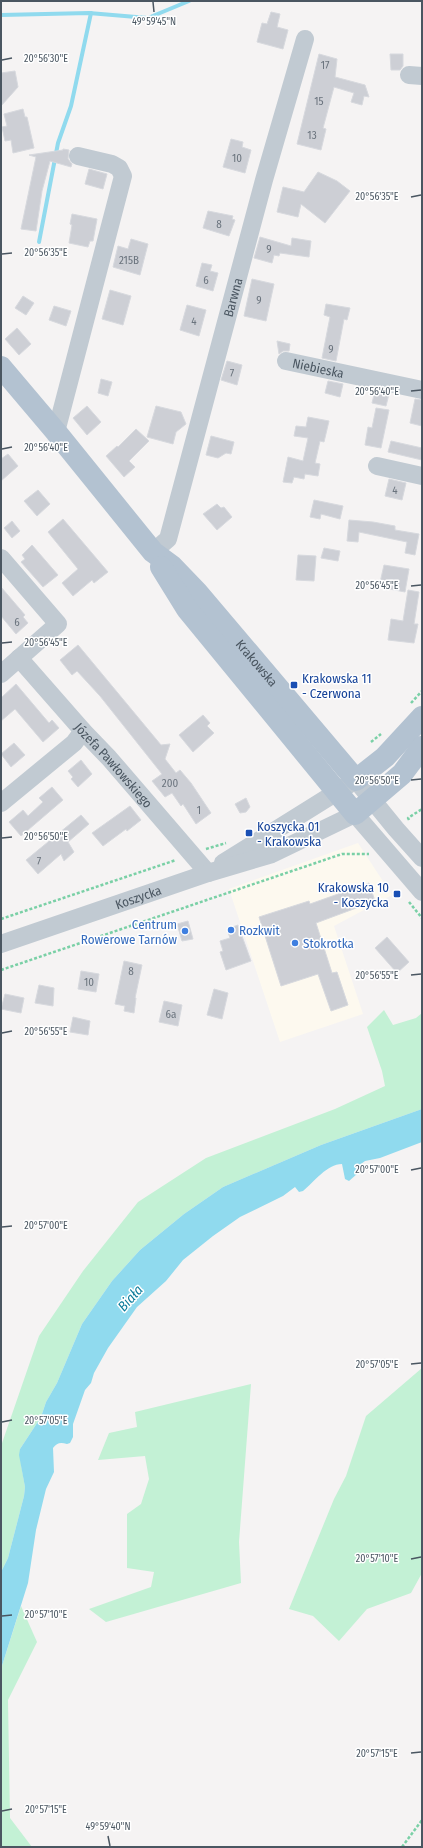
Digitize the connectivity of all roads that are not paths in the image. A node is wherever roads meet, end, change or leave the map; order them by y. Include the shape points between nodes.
1 (305, 39) dead end
2 (78, 156) dead end
3 (286, 362) dead end
4 (4, 376) edge
5 (422, 390) edge
6 (56, 432) junction
7 (377, 466) dead end
8 (422, 476) edge
9 (153, 552) junction
10 (1, 558) edge
11 (19, 658) junction
12 (1, 674) edge
13 (422, 717) edge
14 (83, 732) junction
15 (422, 747) edge
16 (356, 780) junction
17 (338, 793) junction
18 (1, 803) edge
19 (364, 808) junction
20 (422, 858) edge
21 (208, 873) junction
22 (422, 892) edge
23 (1, 944) edge

1 - 9 street, Barwna via 264,180 168,539
2 - 6 street via 112,164 119,168 123,176
3 - 5 street, Niebieska
4 - 6 main road, Krakowska
6 - 9 main road, Krakowska
7 - 8 street
9 - 16 main road, Krakowska via 172,566 197,592
9 - 17 main road, Krakowska via 187,609
10 - 11 street via 58,624
11 - 12 street
11 - 14 street, Józefa Pawłowskiego
13 - 16 main road via 385,757
14 - 18 street via 74,743
14 - 21 street, Józefa Pawłowskiego via 109,758
15 - 19 main road via 402,774
16 - 17 street
16 - 19 street, Krakowska
17 - 19 main road, Krakowska
17 - 21 street, Koszycka via 259,839
19 - 20 street, Krakowska
19 - 21 street, Koszycka via 272,854
19 - 22 street, Krakowska
21 - 23 street, Koszycka

